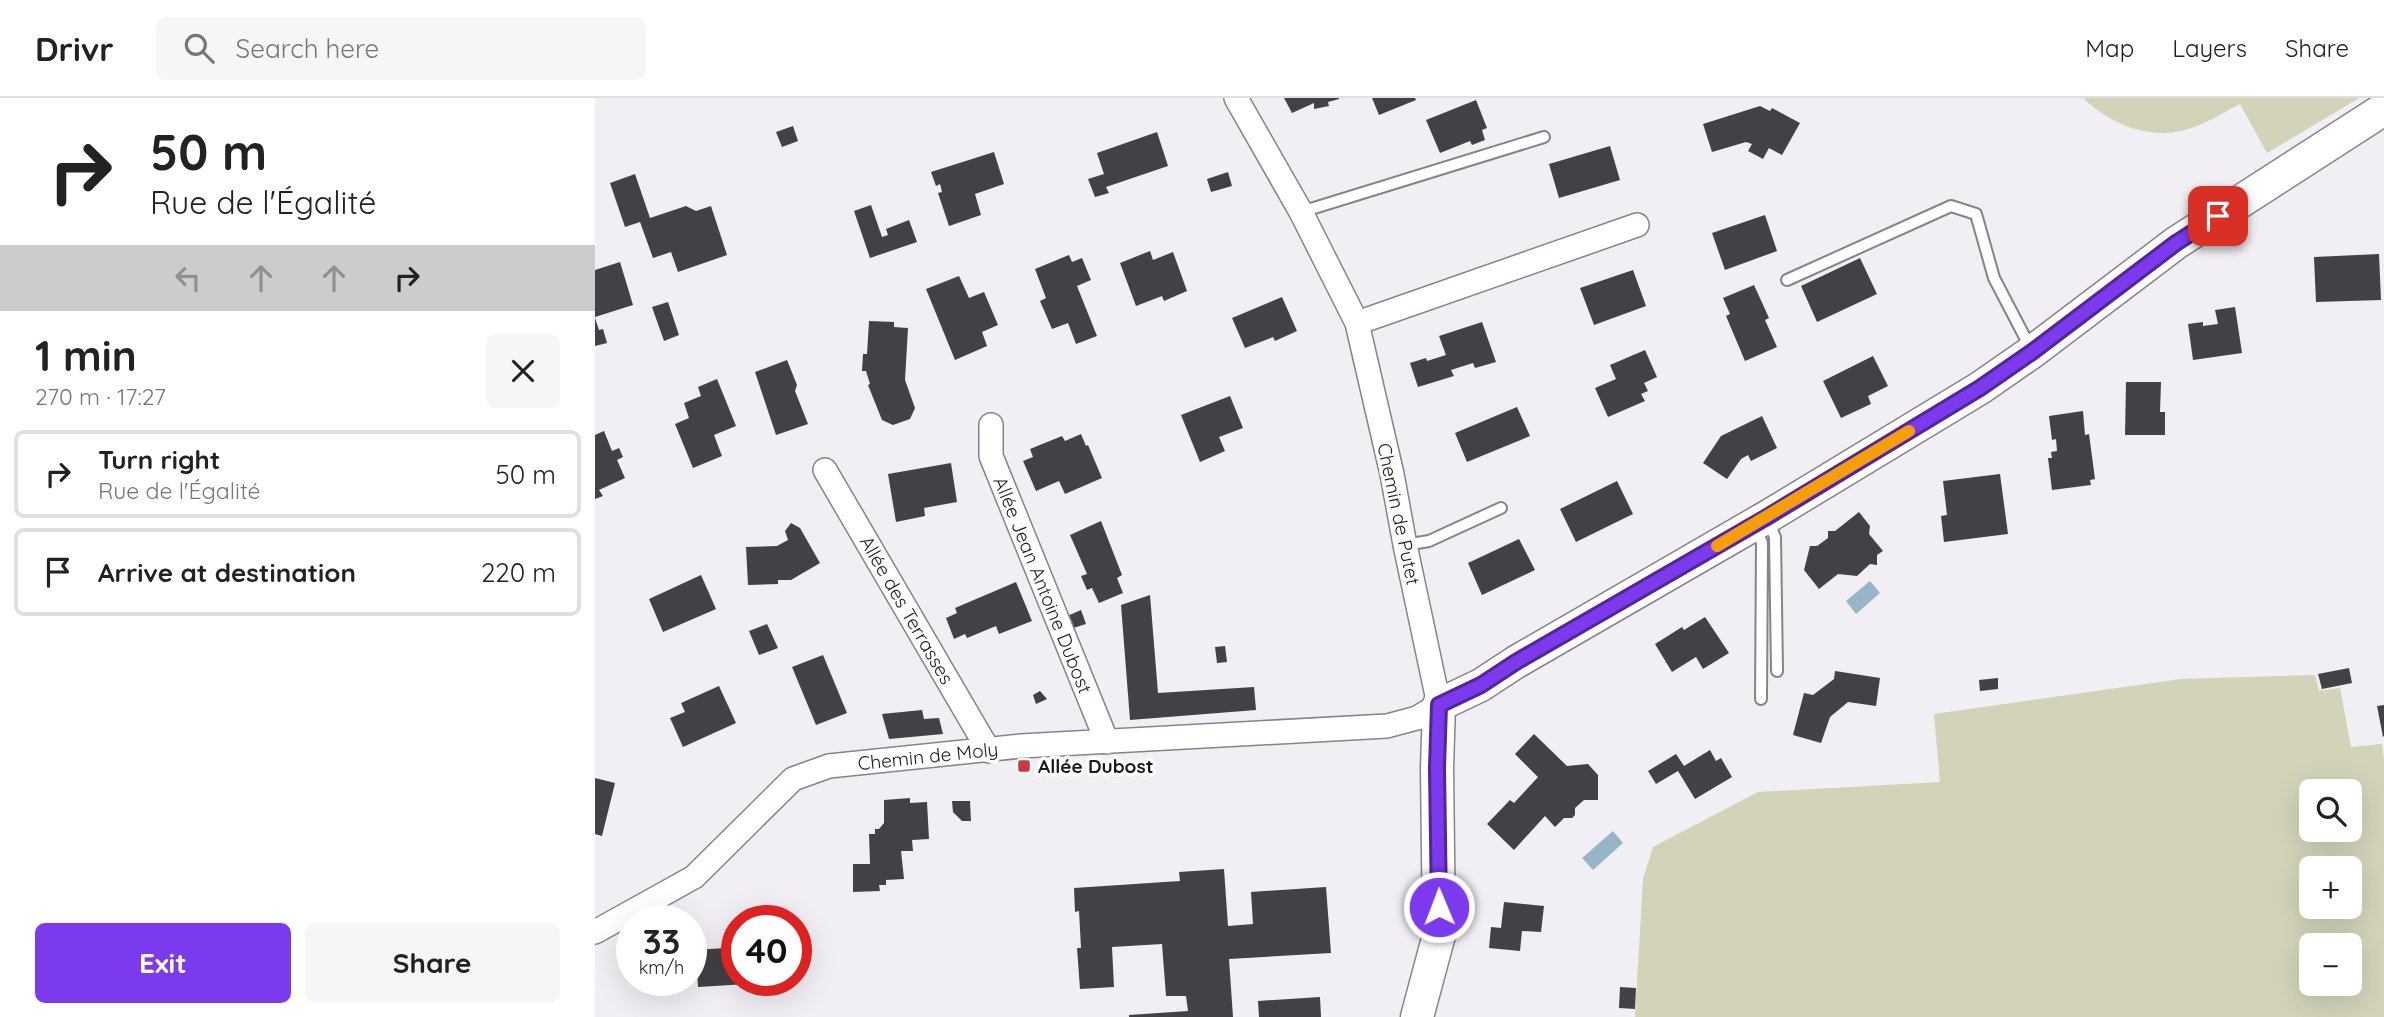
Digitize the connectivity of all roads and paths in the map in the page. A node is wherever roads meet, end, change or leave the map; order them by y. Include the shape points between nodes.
1 (1236, 98) edge
2 (2384, 109) edge
3 (1544, 137) dead end
4 (1301, 212) junction
5 (1637, 225) dead end
6 (1787, 280) dead end
7 (1357, 323) junction
8 (2032, 352) junction
9 (991, 425) dead end
10 (825, 470) dead end
11 (1501, 508) dead end
12 (1760, 521) junction
13 (1405, 545) junction
14 (1777, 671) dead end
15 (1761, 699) dead end
16 (1439, 705) junction
17 (1107, 742) junction
18 (989, 751) junction
19 (595, 932) edge
20 (1417, 1017) edge

1 - 4 street, Chemin de Putet
2 - 8 street via 2176,243
3 - 4 lane
4 - 7 street, Chemin de Putet
5 - 7 street
6 - 8 lane via 1951,206 1976,214 1994,278
7 - 13 street, Chemin de Putet
8 - 12 street
9 - 17 street, Allée Jean Antoine Dubost via 991,456
10 - 18 street, Allée des Terrasses
11 - 13 lane via 1429,541
12 - 14 lane via 1775,537
12 - 15 lane
12 - 16 street via 1481,685
13 - 16 street, Chemin de Putet
16 - 17 street, Chemin de Moly via 1417,718 1387,726
16 - 20 street via 1439,935
17 - 18 street, Chemin de Moly
18 - 19 street, Chemin de Moly via 828,766 793,779 694,877

